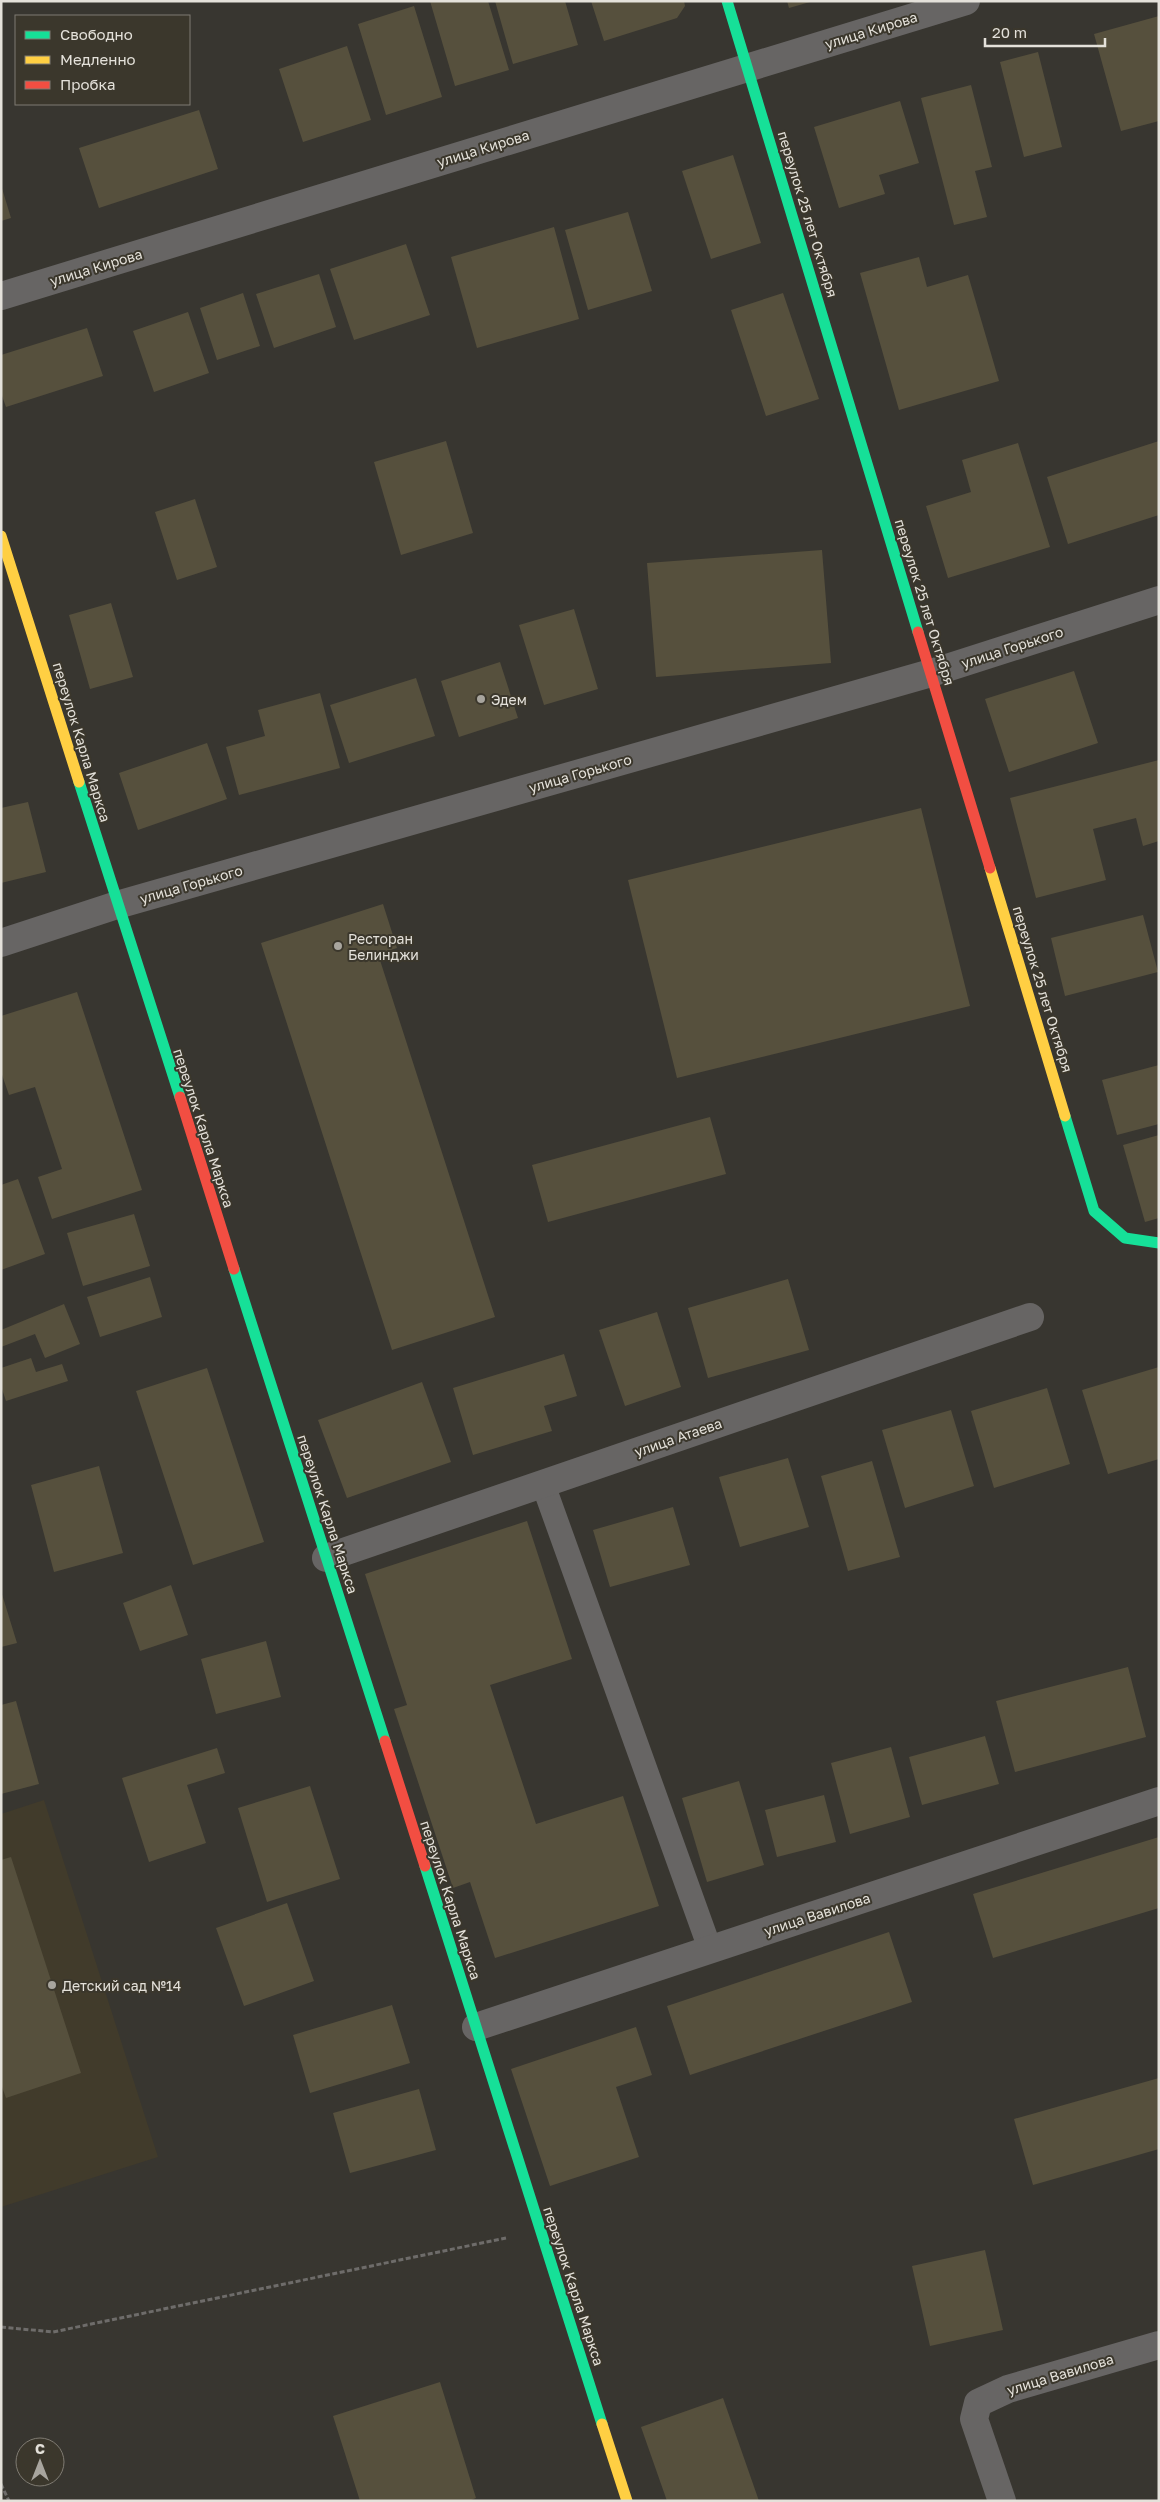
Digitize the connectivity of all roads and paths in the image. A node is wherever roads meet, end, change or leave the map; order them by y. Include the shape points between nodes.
1 (727, 1) edge
2 (966, 1) edge
3 (747, 66) junction
4 (1, 296) edge
5 (1, 536) edge
6 (1159, 600) edge
7 (931, 673) junction
8 (117, 905) junction
9 (1, 943) edge
10 (1159, 1243) edge
11 (1030, 1317) dead end
12 (543, 1484) junction
13 (326, 1558) junction
14 (1159, 1801) edge
15 (710, 1949) junction
16 (476, 2026) junction
17 (541, 2231) junction
18 (1, 2327) edge
19 (1159, 2344) edge
20 (1, 2484) edge
21 (9, 2501) edge
22 (628, 2501) edge
23 (1002, 2501) edge

1 - 3 street, переулок 25 лет Октября
2 - 3 street, улица Кирова
3 - 4 street, улица Кирова
3 - 7 street, переулок 25 лет Октября
5 - 8 street, переулок Карла Маркса
6 - 7 street, улица Горького
7 - 8 street, улица Горького
7 - 10 street, переулок 25 лет Октября via 1094,1211 1125,1238
8 - 9 street, улица Горького
8 - 13 street, переулок Карла Маркса
11 - 12 street, улица Атаева
12 - 13 street, улица Атаева
12 - 15 lane
13 - 16 street, переулок Карла Маркса
14 - 15 street, улица Вавилова
15 - 16 street, улица Вавилова
16 - 17 street, переулок Карла Маркса
17 - 18 path via 53,2332
17 - 22 street, переулок Карла Маркса
19 - 23 street, улица Вавилова via 1008,2389 978,2403 974,2419
20 - 21 path

